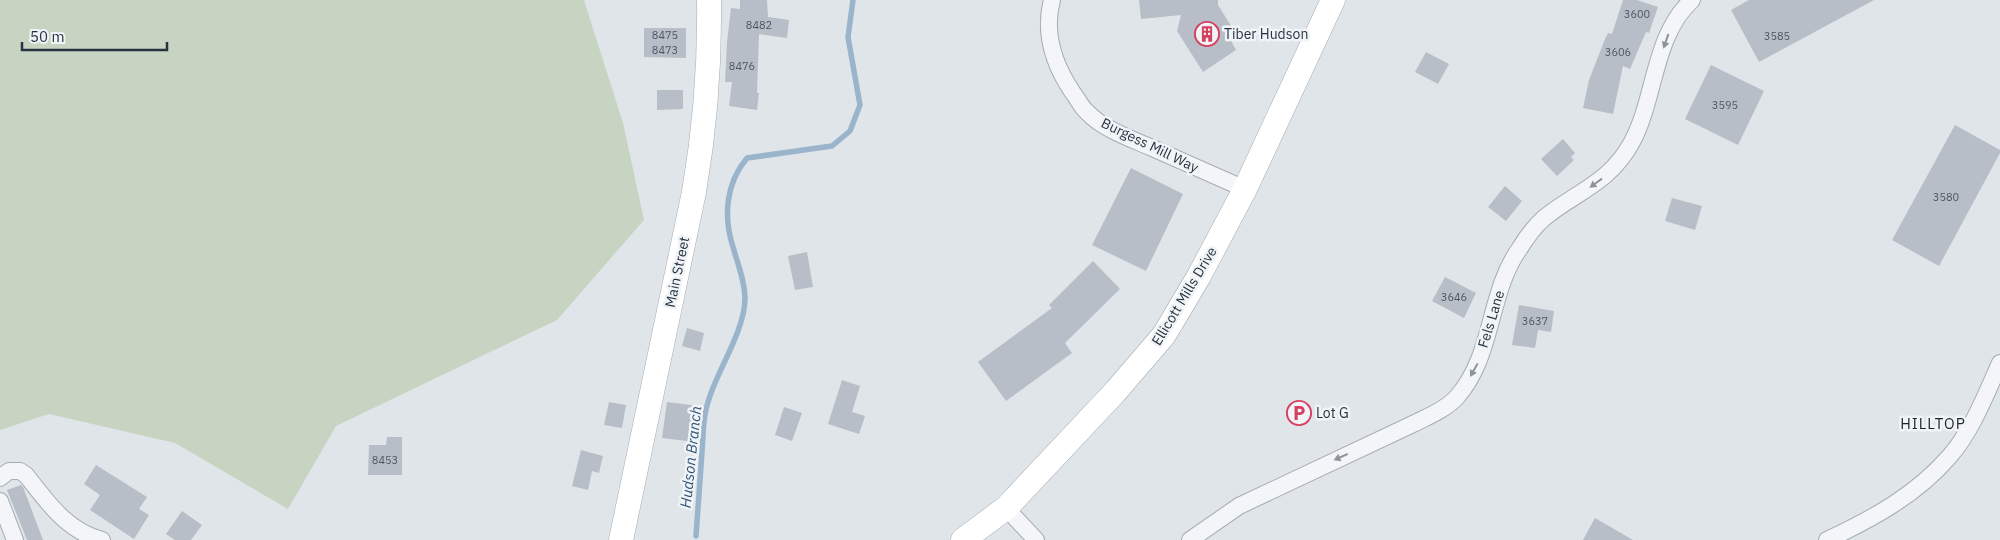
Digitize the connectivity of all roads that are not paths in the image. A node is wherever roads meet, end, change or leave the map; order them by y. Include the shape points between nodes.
1 (709, 0) edge
2 (1052, 0) edge
3 (1333, 0) edge
4 (1692, 0) edge
5 (1245, 189) junction
6 (2000, 363) edge
7 (2, 475) edge
8 (0, 501) edge
9 (1006, 508) junction
10 (15, 540) edge
11 (102, 540) edge
12 (621, 540) edge
13 (963, 540) edge
14 (1036, 540) edge
15 (1190, 540) edge
16 (1827, 540) edge

1 - 12 main road, Main Street via 707,88 701,148
2 - 5 street, Burgess Mill Way via 1049,39 1054,60 1086,112 1129,138
3 - 5 main road, Ellicott Mills Drive
4 -> 15 street, Fels Lane via 1682,9 1669,33 1632,142 1610,173 1543,219 1519,248 1506,271 1477,366 1456,398 1415,423 1239,506
5 - 9 main road, Ellicott Mills Drive via 1164,335
6 - 16 street via 1966,431 1950,456 1928,479 1892,507
7 - 11 street via 14,470 26,475 66,523
8 - 10 street
9 - 13 main road, Ellicott Mills Drive
9 - 14 street

